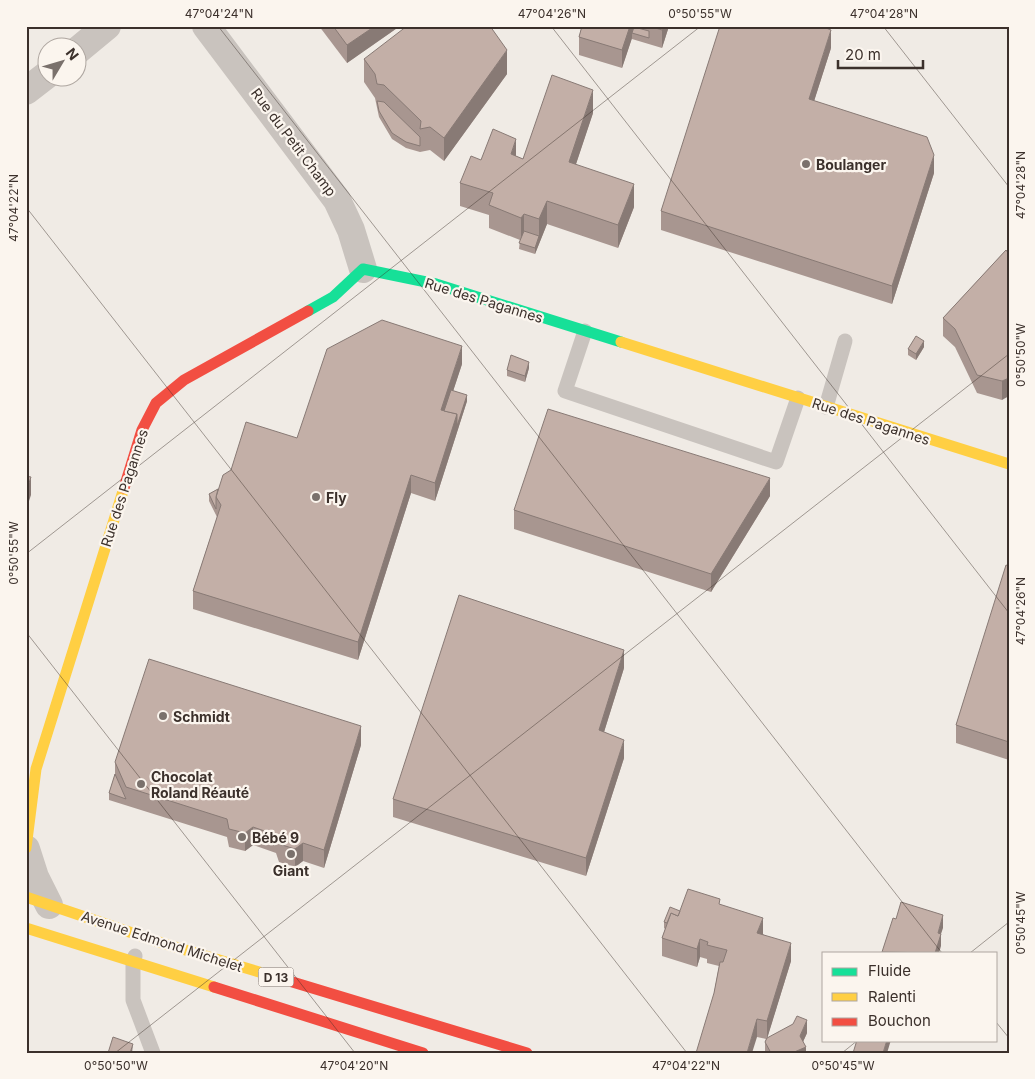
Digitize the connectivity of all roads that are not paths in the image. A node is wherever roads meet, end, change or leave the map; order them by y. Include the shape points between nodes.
1 (107, 26) edge
2 (206, 26) edge
3 (88, 42) edge
4 (38, 82) edge
5 (26, 91) edge
6 (363, 269) junction
7 (584, 331) junction
8 (845, 341) dead end
9 (798, 398) junction
10 (826, 407) junction
11 (1009, 464) edge
12 (31, 778) edge
13 (26, 848) edge
14 (38, 901) edge
15 (26, 928) edge
16 (162, 943) junction
17 (133, 963) junction
18 (153, 1053) edge
19 (423, 1053) edge
20 (527, 1053) edge

1 - 3 street
2 - 6 street, Rue du Petit Champ via 337,200 351,230
4 - 5 street
6 - 7 street, Rue des Pagannes via 436,284
6 - 12 street, Rue des Pagannes via 333,297 184,380 156,404 142,430
7 - 9 street, Rue des Pagannes
7 - 9 lane via 565,391 776,462
8 - 10 lane
9 - 10 street, Rue des Pagannes
10 - 11 street, Rue des Pagannes
12 - 13 street, Rue des Pagannes
13 - 14 street
14 - 16 street, Avenue Edmond Michelet / D 13
15 - 17 street, Avenue Edmond Michelet / D 13
16 - 17 lane via 146,947
16 - 20 street, Avenue Edmond Michelet / D 13
17 - 18 lane via 133,1000
17 - 19 street, Avenue Edmond Michelet / D 13

